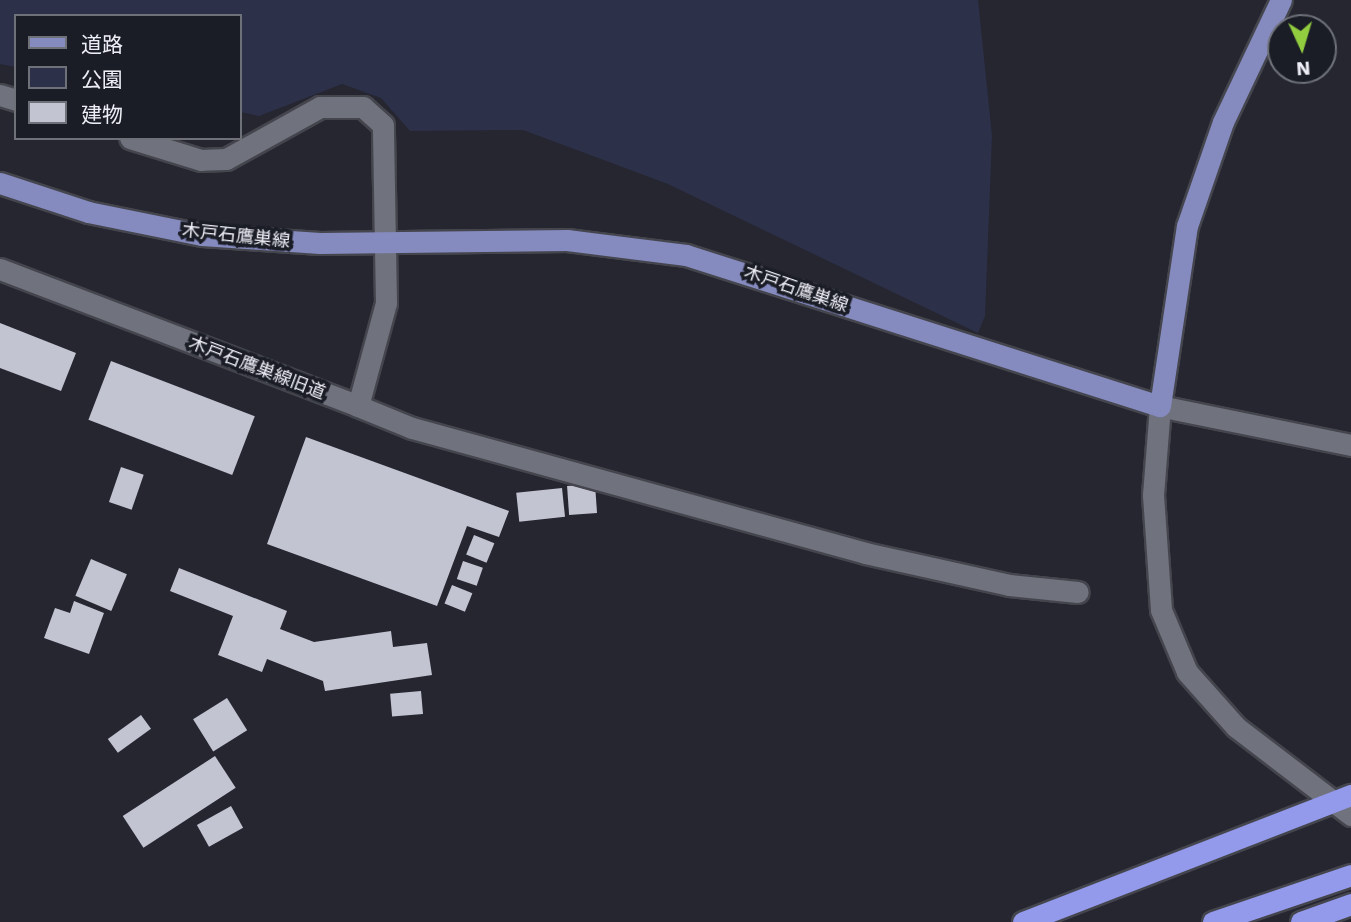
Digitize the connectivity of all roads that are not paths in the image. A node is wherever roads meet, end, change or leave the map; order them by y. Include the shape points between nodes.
1 (1281, 0) edge
2 (136, 140) edge
3 (0, 183) edge
4 (385, 242) junction
5 (0, 269) edge
6 (358, 406) junction
7 (1160, 406) junction
8 (1351, 445) edge
9 (1078, 592) dead end
10 (1346, 804) edge
11 (1351, 875) edge
12 (1351, 904) edge
13 (1023, 922) edge
14 (1213, 922) edge
15 (1301, 922) edge

1 - 7 main road via 1223,122 1191,213
2 - 4 street via 201,160 226,159 320,107 363,107 383,125
3 - 4 main road, 木戸石鷹巣線 via 88,212 202,235
4 - 6 street via 386,303
4 - 7 main road, 木戸石鷹巣線 via 567,240 686,255
5 - 6 street, 木戸石鷹巣線旧道
6 - 9 street, 木戸石鷹巣線旧道 via 412,428 865,553 1009,585
7 - 8 street
7 - 10 street via 1155,576 1172,643 1187,673 1236,727
10 - 13 highway
11 - 14 highway
12 - 15 highway

